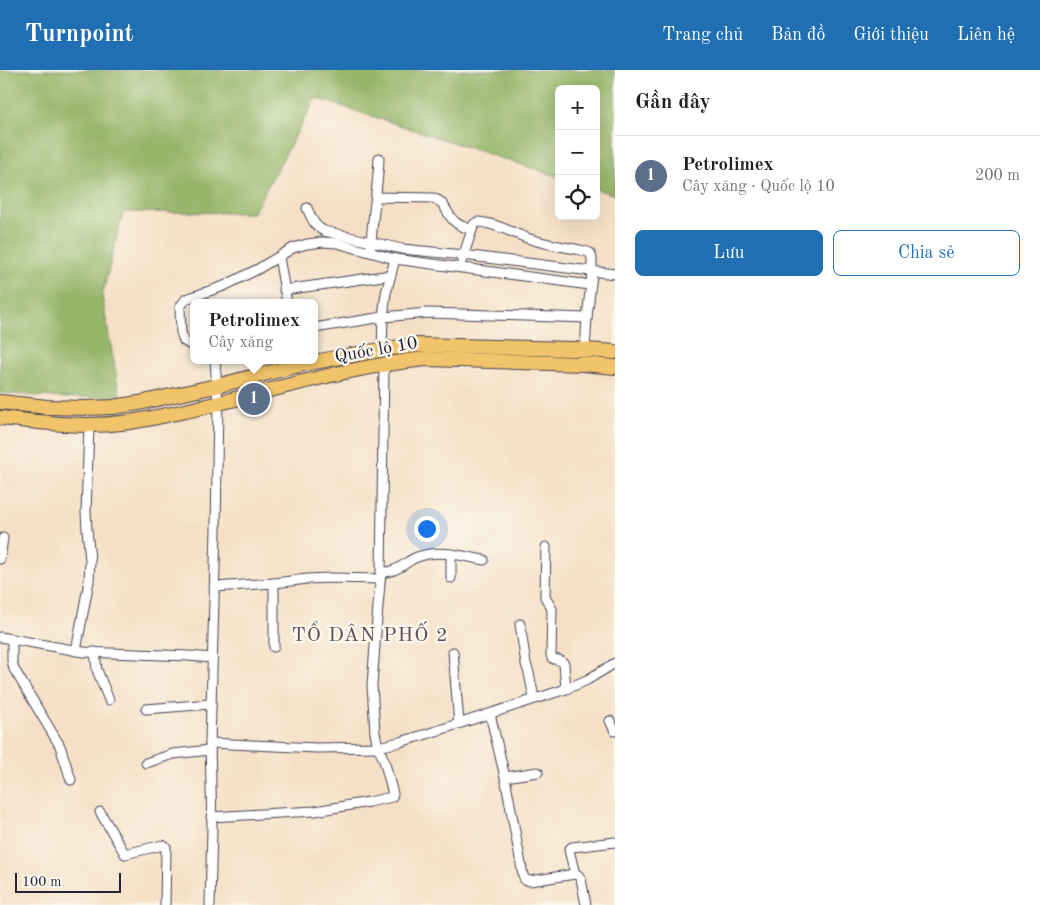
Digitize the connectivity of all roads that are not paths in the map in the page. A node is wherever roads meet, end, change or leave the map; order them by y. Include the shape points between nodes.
1 (379, 158) dead end
2 (376, 197) junction
3 (307, 208) dead end
4 (472, 230) junction
5 (371, 246) junction
6 (420, 256) junction
7 (279, 257) junction
8 (395, 258) junction
9 (461, 261) junction
10 (615, 274) edge
11 (391, 275) junction
12 (591, 278) junction
13 (284, 290) junction
14 (285, 299) edge
15 (383, 317) junction
16 (587, 318) junction
17 (318, 327) edge
18 (190, 345) edge
19 (382, 350) junction
20 (585, 350) junction
21 (615, 352) edge
22 (318, 360) edge
23 (214, 364) edge
24 (296, 364) edge
25 (384, 365) junction
26 (615, 367) edge
27 (216, 386) junction
28 (0, 402) edge
29 (218, 404) junction
30 (0, 418) edge
31 (89, 426) junction
32 (3, 538) dead end
33 (546, 547) dead end
34 (451, 554) junction
35 (0, 559) edge
36 (484, 560) dead end
37 (381, 576) junction
38 (451, 578) dead end
39 (274, 584) junction
40 (214, 587) junction
41 (520, 624) dead end
42 (0, 637) edge
43 (12, 639) junction
44 (274, 647) dead end
45 (76, 651) junction
46 (95, 652) junction
47 (453, 652) dead end
48 (212, 658) junction
49 (615, 663) edge
50 (566, 689) junction
51 (534, 698) junction
52 (109, 700) dead end
53 (211, 704) junction
54 (146, 709) dead end
55 (490, 714) junction
56 (610, 721) dead end
57 (459, 724) junction
58 (615, 731) edge
59 (210, 747) junction
60 (378, 747) junction
61 (146, 763) dead end
62 (538, 772) dead end
63 (505, 777) junction
64 (71, 780) dead end
65 (100, 812) dead end
66 (211, 817) junction
67 (615, 842) edge
68 (575, 874) junction
69 (165, 905) edge
70 (210, 905) edge
71 (586, 905) edge

1 - 2 street
2 - 4 street via 433,198 443,204 456,224
2 - 5 street
3 - 5 street via 318,228
4 - 9 street
4 - 12 street via 474,224 481,222 530,239 590,253
5 - 6 street via 402,249
5 - 7 street via 323,242 293,248
5 - 8 street
6 - 8 street
6 - 9 street
6 - 9 street
7 - 13 street
7 - 18 street via 224,286 186,299 180,307 181,332 184,341
8 - 11 street
9 - 12 street
9 - 12 street
10 - 12 street
11 - 13 street
11 - 15 street
12 - 16 street
13 - 14 street
15 - 16 street via 428,313
15 - 17 street
15 - 19 street
16 - 20 street
19 - 20 highway, Quốc lộ 10 via 418,345
19 - 22 highway, Quốc lộ 10
20 - 21 highway, Quốc lộ 10
23 - 27 street
24 - 27 highway, Quốc lộ 10
25 - 26 highway, Quốc lộ 10 via 426,359
25 - 29 highway, Quốc lộ 10 via 308,380
25 - 37 street
27 - 28 highway, Quốc lộ 10 via 113,407 48,407
27 - 29 street
29 - 31 highway, Quốc lộ 10 via 146,419
29 - 40 street
30 - 31 highway, Quốc lộ 10
31 - 45 street via 86,512 89,582
32 - 35 street
33 - 50 street via 545,597 552,609 551,654 552,658 564,664
34 - 36 street
34 - 37 street via 418,557
34 - 38 street
37 - 39 street
37 - 60 street via 372,685
39 - 40 street
39 - 44 street
40 - 48 street
41 - 51 street
42 - 43 street
43 - 45 street
43 - 64 street via 14,669 60,746
45 - 46 street
46 - 48 street
46 - 52 street via 97,670
47 - 57 street
48 - 53 street
49 - 50 street
50 - 51 street
51 - 55 street
53 - 54 street
53 - 59 street
55 - 57 street
55 - 63 street
56 - 58 street
57 - 60 street
59 - 60 street
59 - 61 street
59 - 66 street
60 - 66 street via 390,780 393,794 390,798 315,811
62 - 63 street
63 - 68 street via 525,880
65 - 69 street via 126,854 166,847
66 - 70 street
67 - 68 street via 570,848
68 - 71 street via 580,878

